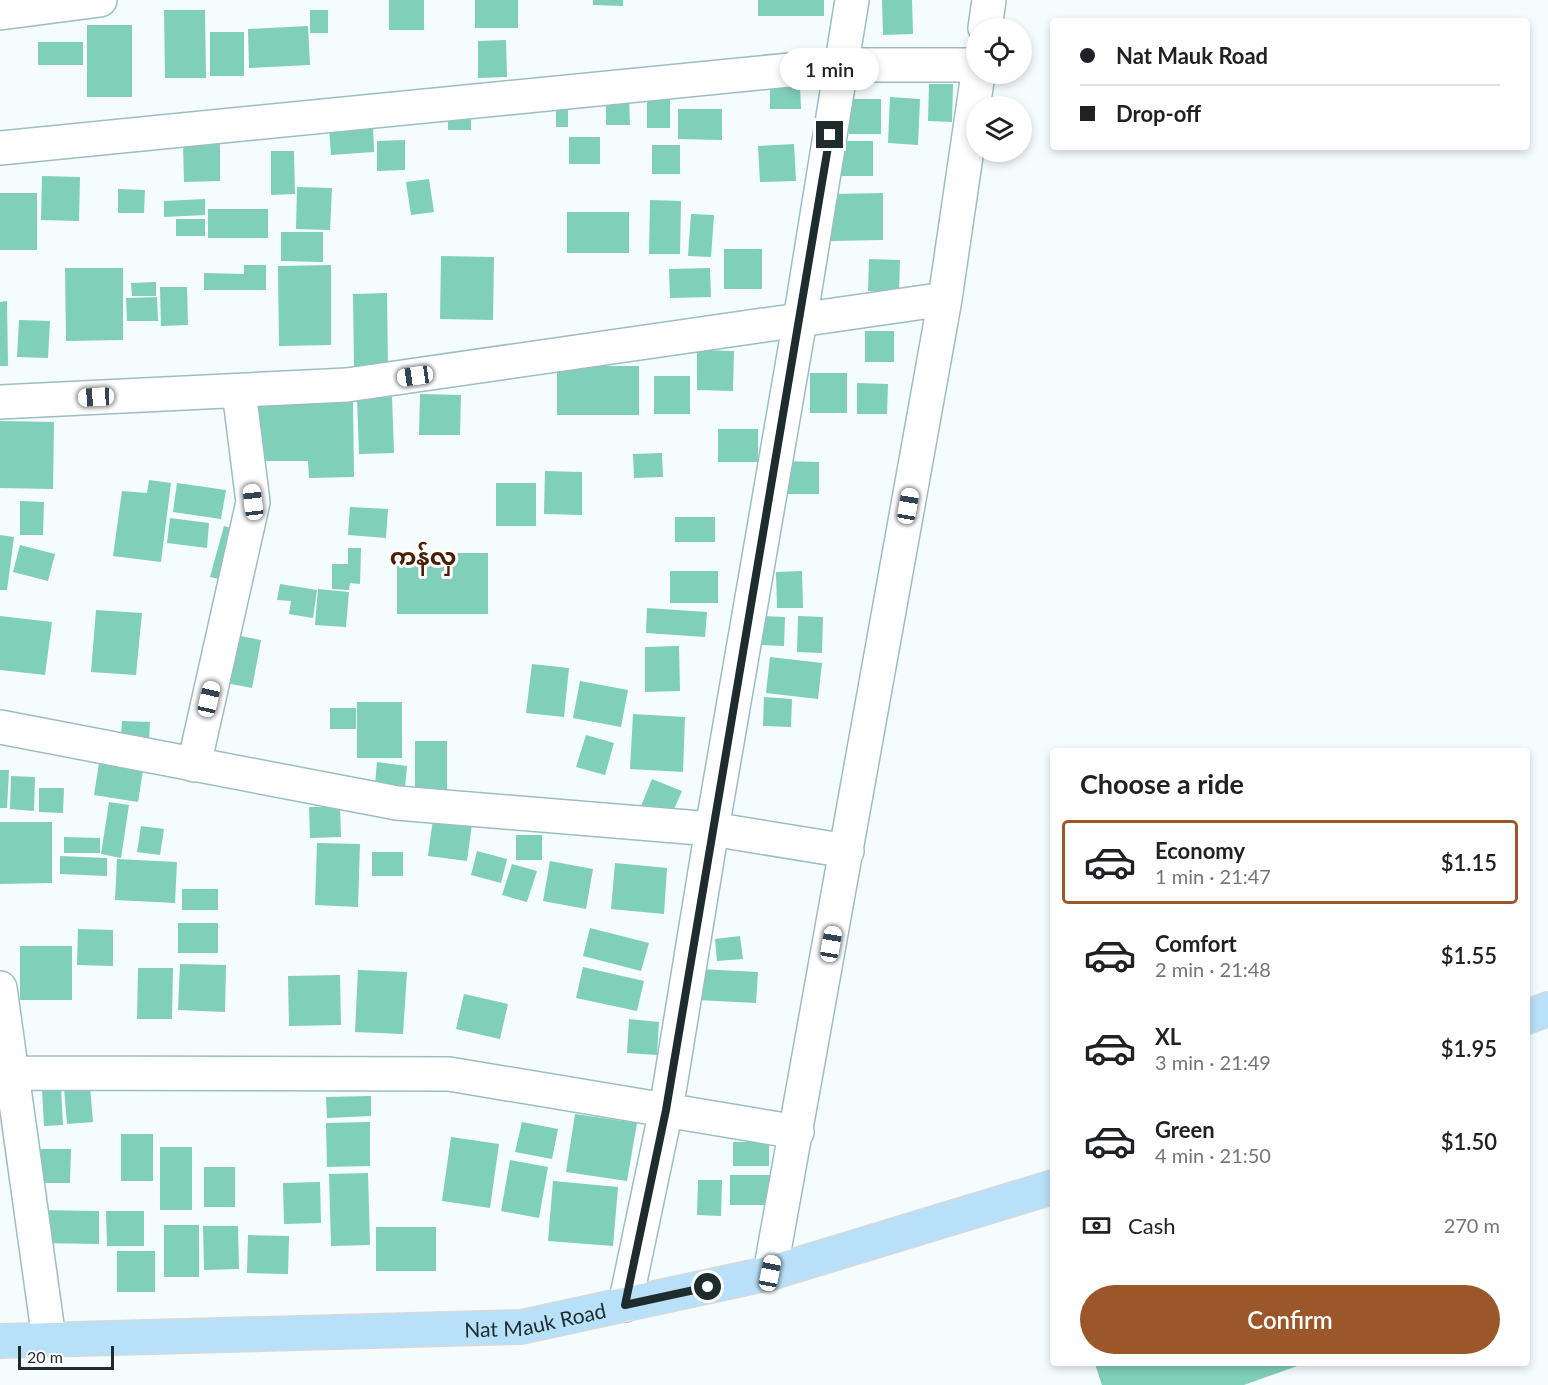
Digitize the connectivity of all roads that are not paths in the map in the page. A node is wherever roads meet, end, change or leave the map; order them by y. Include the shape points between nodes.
1 (100, 0) edge
2 (852, 0) edge
3 (989, 0) edge
4 (0, 13) edge
5 (986, 18) edge
6 (840, 65) junction
7 (966, 65) edge
8 (977, 84) edge
9 (0, 148) edge
10 (945, 299) junction
11 (800, 320) junction
12 (239, 391) junction
13 (0, 402) edge
14 (0, 727) edge
15 (194, 765) junction
16 (712, 829) junction
17 (847, 851) junction
18 (0, 988) edge
19 (1548, 1009) edge
20 (1530, 1016) edge
21 (7, 1073) edge
22 (666, 1110) junction
23 (797, 1132) junction
24 (1050, 1188) edge
25 (770, 1273) junction
26 (625, 1305) junction
27 (49, 1339) junction
28 (0, 1341) edge

1 - 4 street
2 - 6 street
3 - 5 street
6 - 7 street
6 - 9 street
6 - 11 street
8 - 10 street
10 - 11 street
10 - 17 street
11 - 12 street via 346,385
11 - 16 street
12 - 13 street
12 - 15 street via 253,502
14 - 15 street
15 - 16 street via 397,802
16 - 17 street
16 - 22 street
17 - 23 street
18 - 21 street
19 - 20 highway
21 - 22 street via 449,1074
21 - 27 street
22 - 23 street
22 - 26 street
23 - 25 street
24 - 25 highway, Nat Mauk Road
25 - 26 highway, Nat Mauk Road
26 - 27 highway, Nat Mauk Road via 520,1327
27 - 28 highway, Nat Mauk Road

